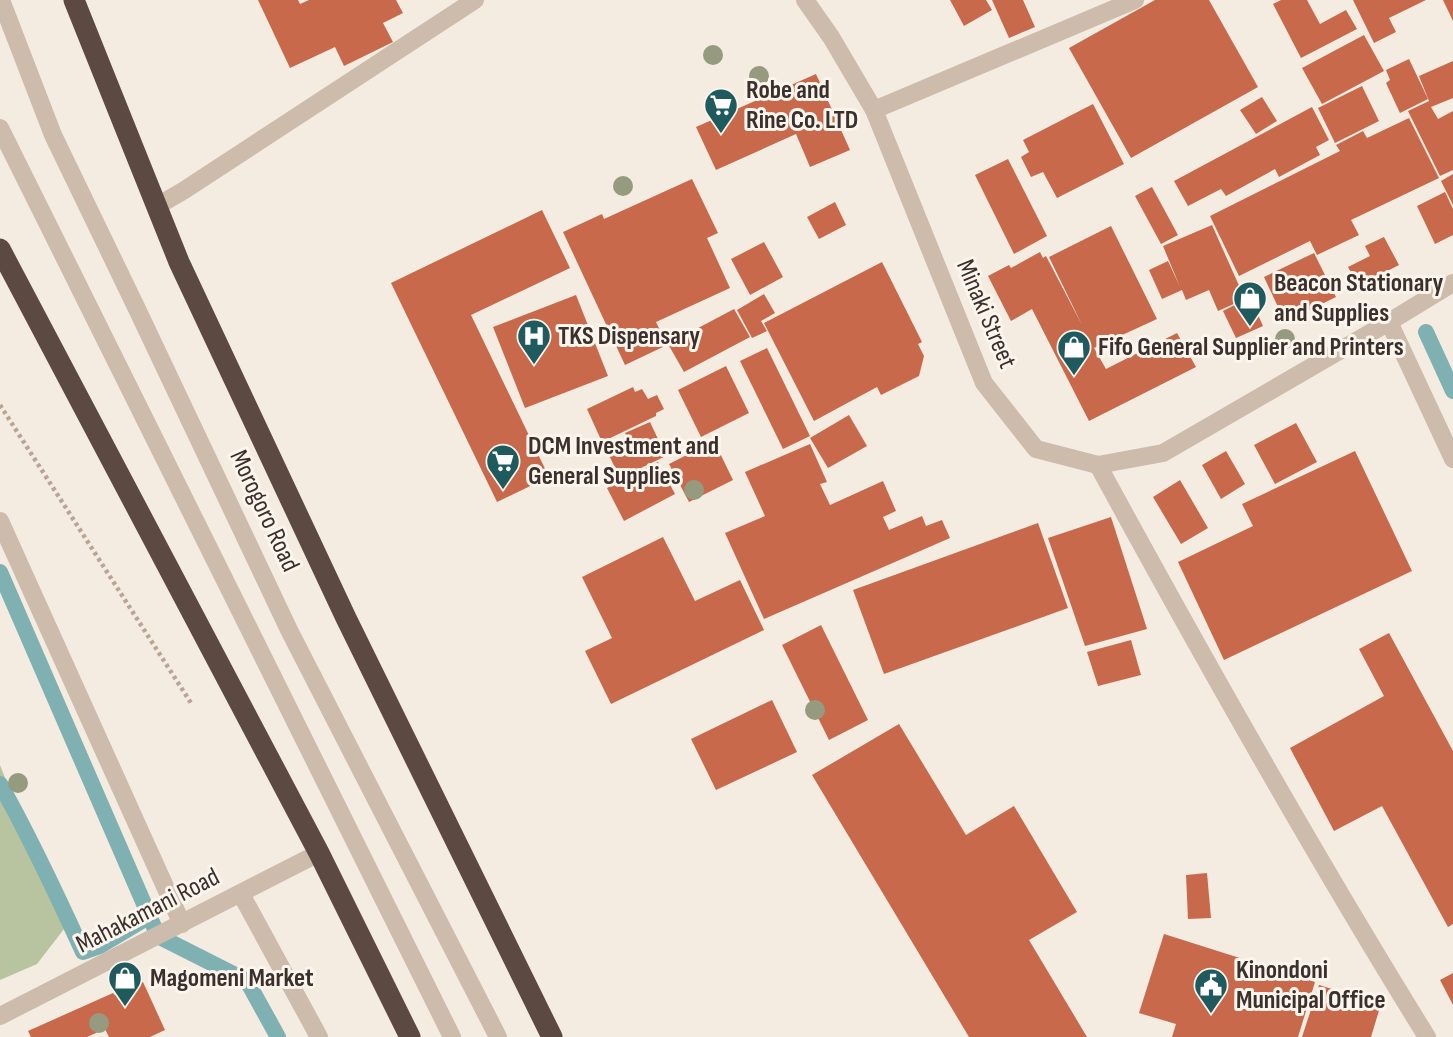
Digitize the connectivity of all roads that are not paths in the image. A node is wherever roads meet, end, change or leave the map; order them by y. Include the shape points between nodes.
1 (1, 0) edge
2 (74, 0) edge
3 (475, 0) edge
4 (805, 0) edge
5 (1135, 0) edge
6 (874, 110) junction
7 (0, 128) edge
8 (157, 206) junction
9 (0, 249) edge
10 (1453, 283) edge
11 (1390, 322) junction
12 (1453, 459) edge
13 (1098, 465) junction
14 (0, 521) edge
15 (319, 853) junction
16 (241, 894) junction
17 (182, 924) junction
18 (0, 1016) edge
19 (319, 1037) edge
20 (410, 1037) edge
21 (452, 1037) edge
22 (498, 1037) edge
23 (552, 1037) edge
24 (1427, 1037) edge

1 - 22 street, Morogoro Road via 53,135 289,630
2 - 8 highway, Morogoro Road
3 - 8 street
4 - 6 street, Minaki Street
5 - 6 street
6 - 13 street, Minaki Street via 985,383 1036,449
7 - 21 street
8 - 23 highway, Morogoro Road via 346,618
9 - 15 highway
10 - 11 street, Minaki Street
11 - 12 street
11 - 13 street, Minaki Street via 1163,453
13 - 24 street via 1187,629
14 - 17 street
15 - 16 street, Mahakamani Road
15 - 20 highway
16 - 17 street, Mahakamani Road
16 - 19 street
17 - 18 street, Mahakamani Road

